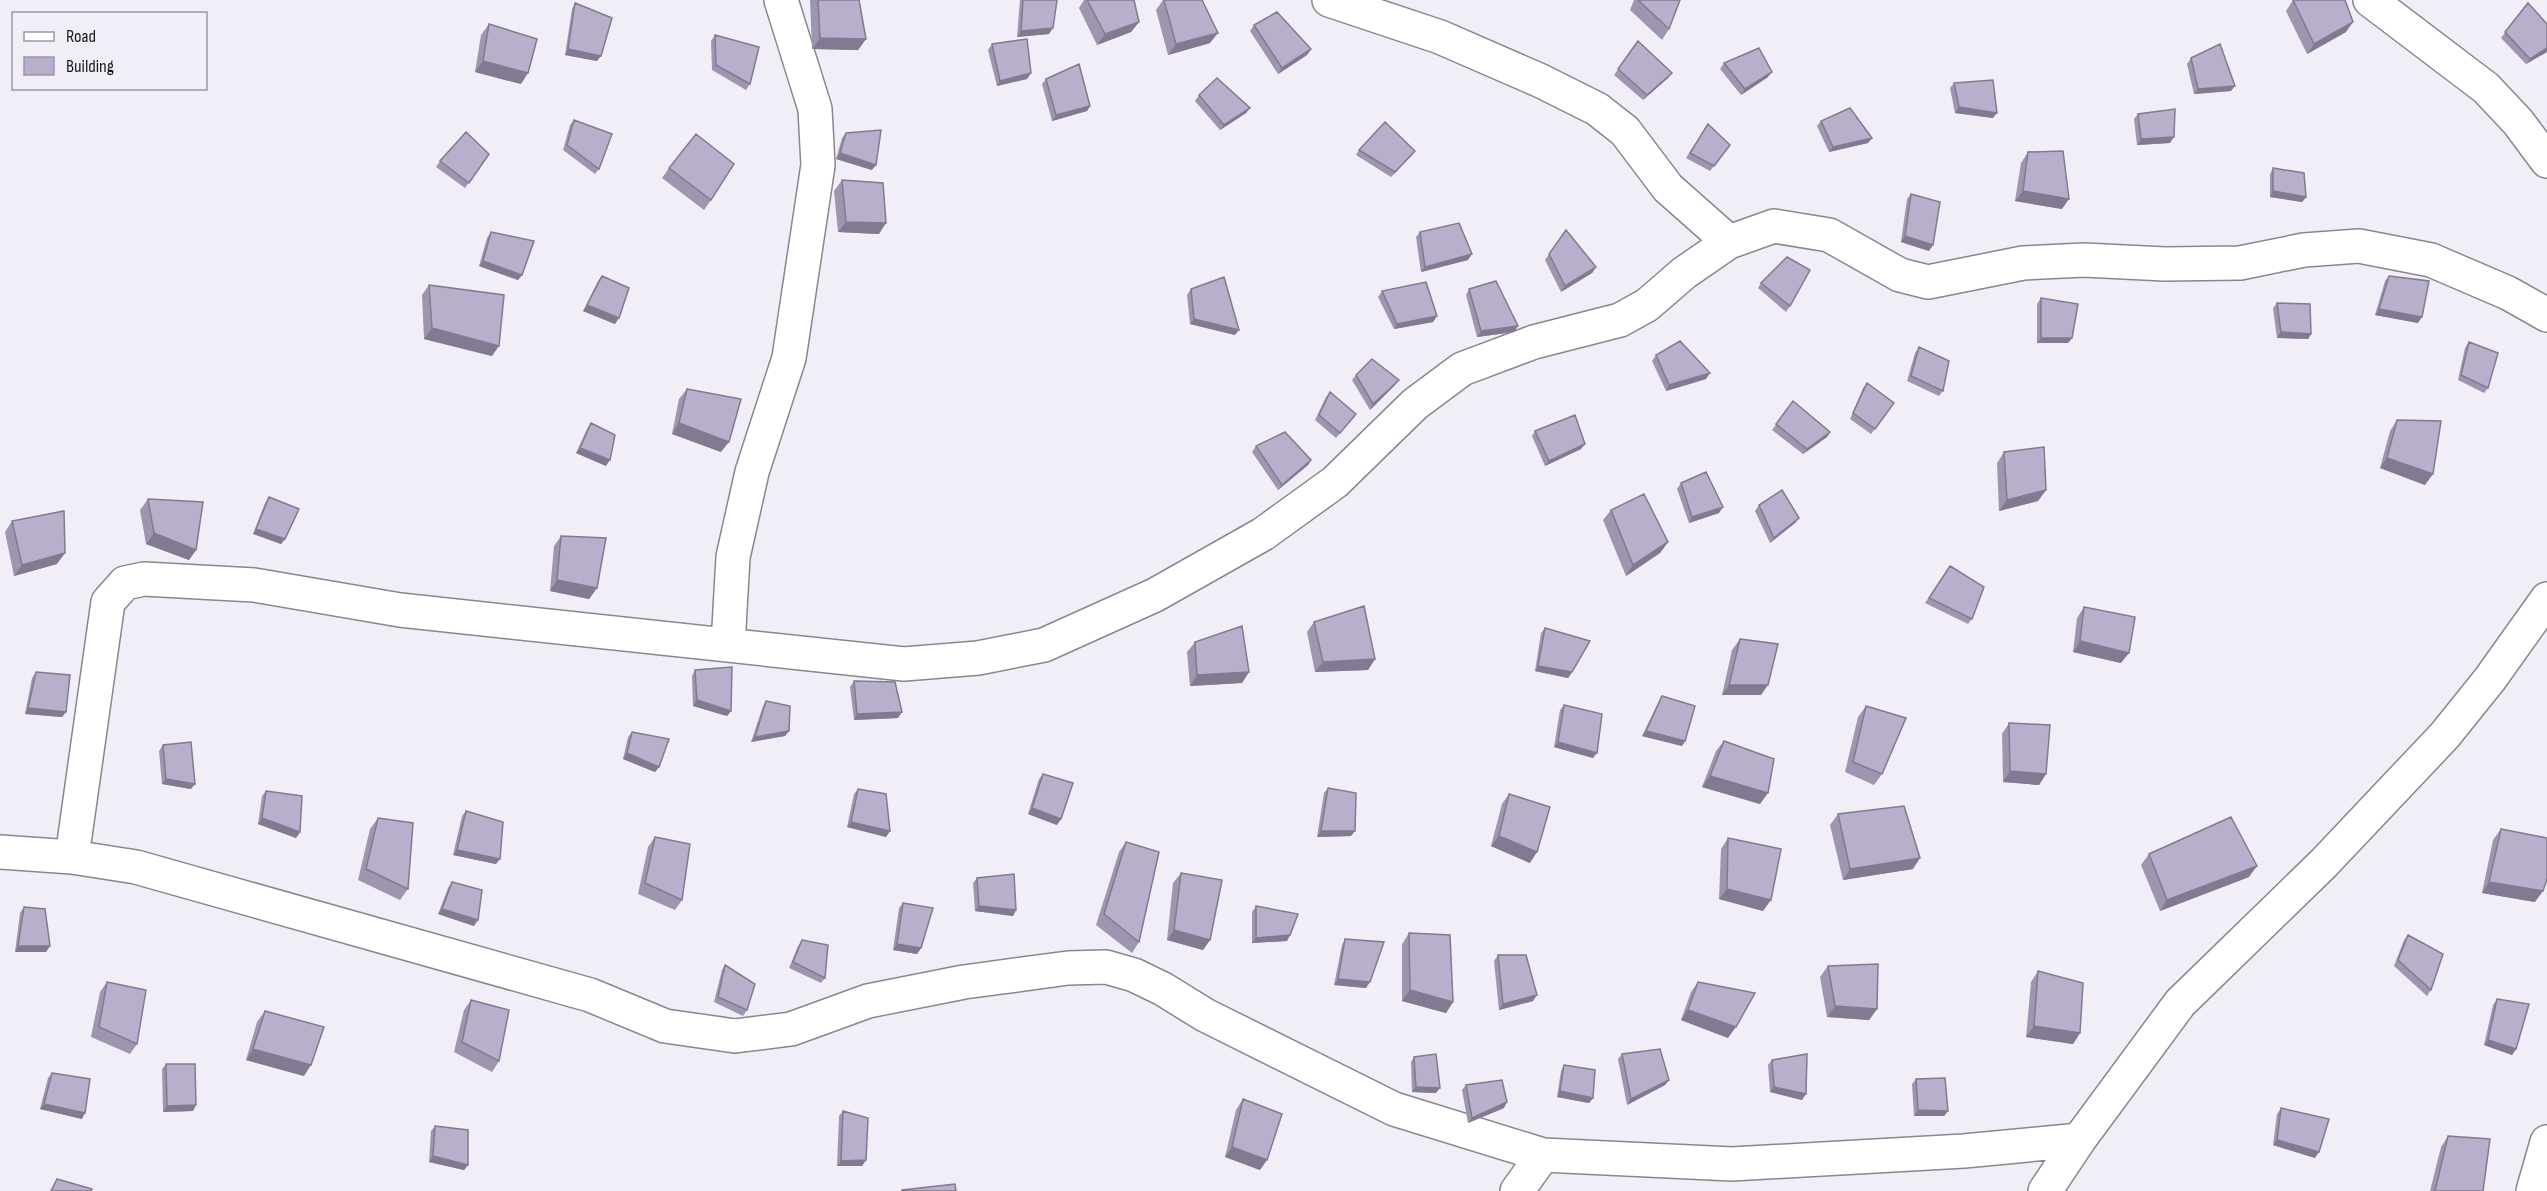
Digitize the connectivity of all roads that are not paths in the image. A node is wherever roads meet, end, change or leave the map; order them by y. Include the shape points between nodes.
1 (781, 0) edge
2 (1329, 0) edge
3 (2370, 0) edge
4 (2547, 161) edge
5 (1729, 242) junction
6 (2547, 315) edge
7 (2547, 599) edge
8 (728, 645) junction
9 (0, 852) edge
10 (72, 857) junction
11 (2079, 1140) junction
12 (2547, 1142) edge
13 (1543, 1155) junction
14 (1517, 1191) edge
15 (2044, 1191) edge
16 (2534, 1191) edge

1 - 8 street via 815,108 818,165 789,358 752,472 733,557
2 - 5 street via 1440,37 1541,81 1611,118 1668,188
3 - 4 street via 2486,88
5 - 6 street via 1774,226 1829,235 1900,275 1928,282 2022,263 2240,262 2304,250 2359,246 2431,260 2508,293
5 - 8 street via 1647,305 1620,320 1534,342 1462,369 1415,404 1335,482 1263,534 1155,595 1044,645 978,658 904,664
7 - 11 street via 2445,735 2324,863 2180,1003
8 - 10 street via 400,610 254,585 144,579 125,583 108,602
9 - 10 street
10 - 13 street via 136,867 590,995 665,1026 735,1036 791,1029 868,1001 964,982 1106,967 1134,975 1205,1016 1394,1109
11 - 13 street via 1964,1151 1732,1164
11 - 15 street
12 - 16 street
13 - 14 street

